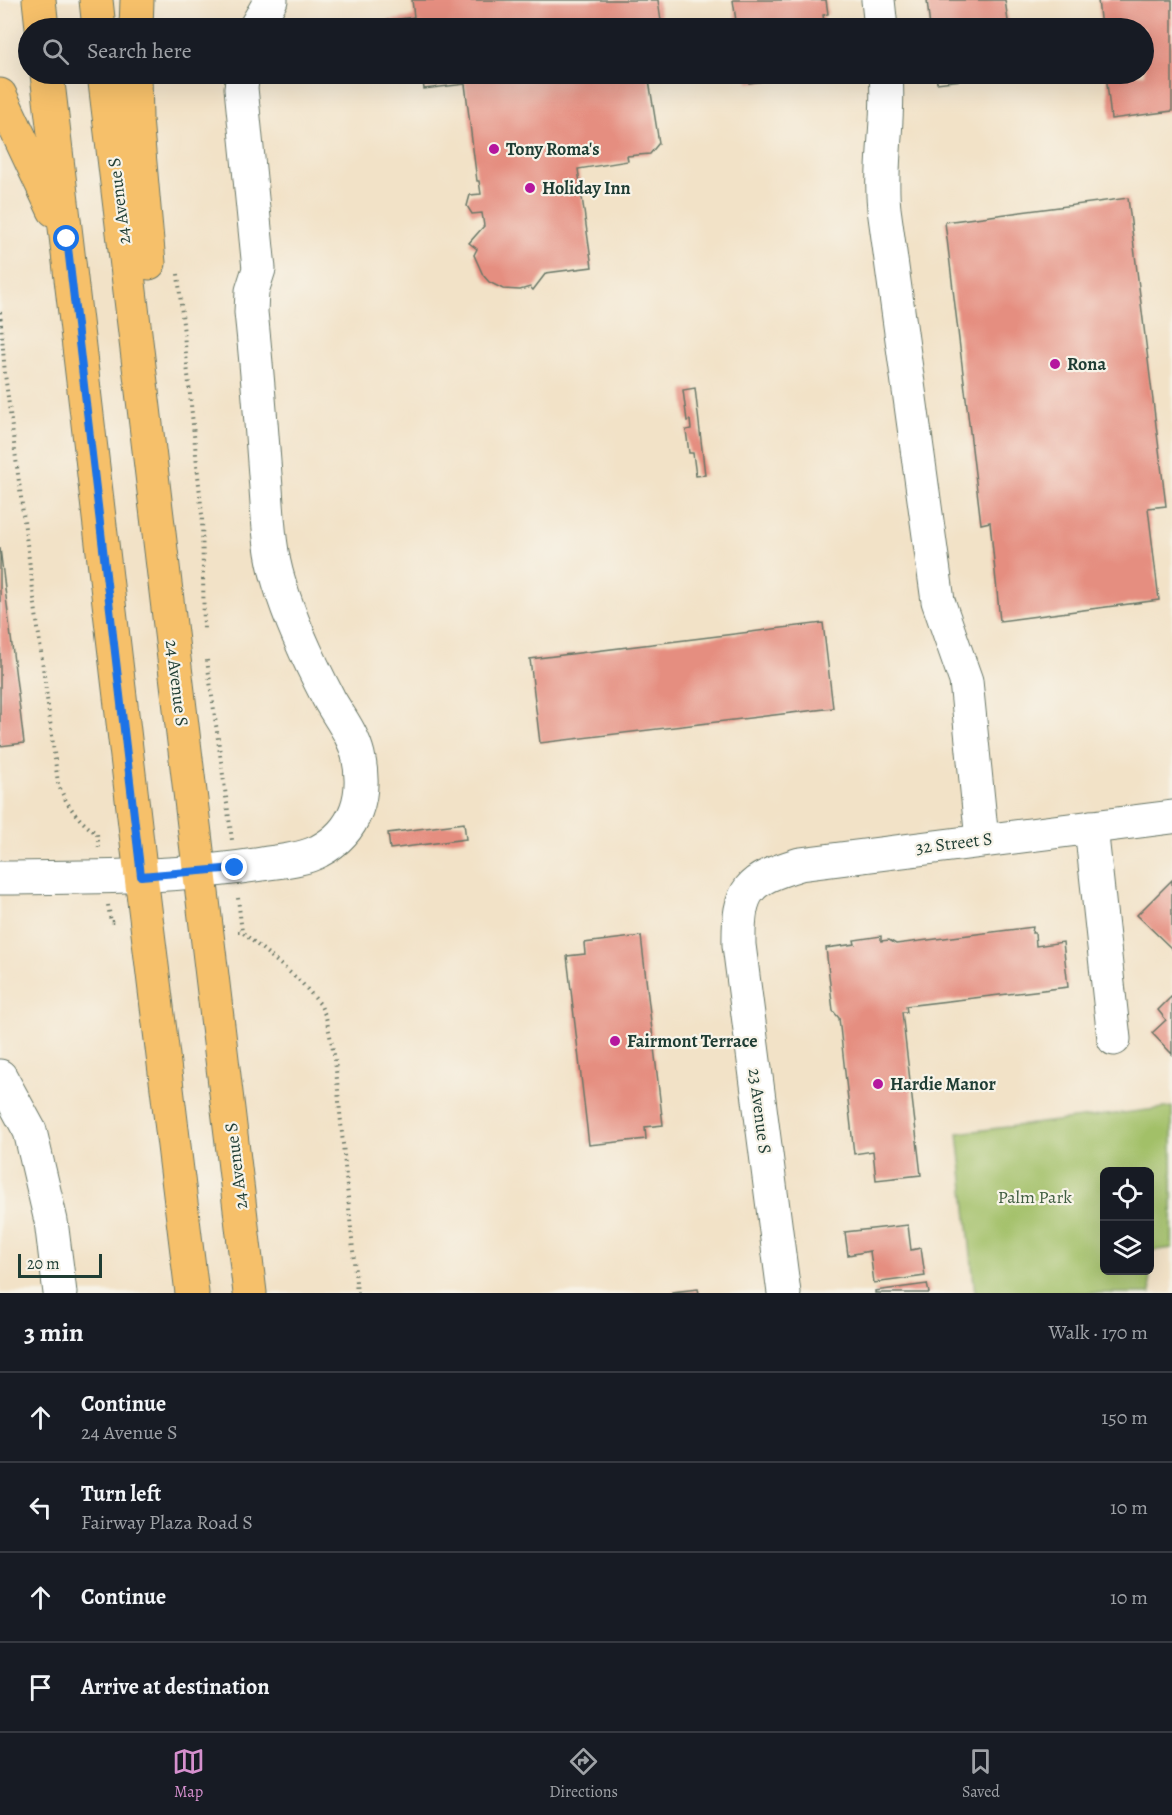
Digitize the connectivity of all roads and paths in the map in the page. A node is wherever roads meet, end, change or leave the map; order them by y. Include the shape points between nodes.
1 (39, 0) edge
2 (96, 0) edge
3 (137, 0) edge
4 (270, 0) edge
5 (878, 0) edge
6 (41, 18) edge
7 (98, 18) edge
8 (136, 18) edge
9 (260, 18) edge
10 (880, 18) edge
11 (48, 84) edge
12 (105, 84) edge
13 (135, 84) edge
14 (243, 84) edge
15 (886, 84) edge
16 (0, 95) edge
17 (67, 239) junction
18 (177, 269) dead end
19 (0, 312) edge
20 (165, 585) junction
21 (204, 634) dead end
22 (207, 657) dead end
23 (229, 809) dead end
24 (1172, 816) edge
25 (1091, 827) junction
26 (97, 834) dead end
27 (982, 840) junction
28 (201, 872) junction
29 (141, 876) junction
30 (0, 878) edge
31 (746, 893) joint
32 (242, 932) dead end
33 (1114, 1040) dead end
34 (0, 1076) edge
35 (60, 1293) edge
36 (192, 1293) edge
37 (250, 1293) edge
38 (357, 1293) edge
39 (784, 1293) edge

1 - 6 main road
2 - 7 main road
3 - 8 main road
4 - 9 street
5 - 10 street
11 - 17 main road
12 - 20 main road, 24 Avenue S
13 - 20 main road via 157,354
14 - 28 street via 259,268 251,312 271,556 309,660 354,742 362,788 360,804 351,821 337,839 318,852
15 - 27 street via 884,209 938,601 966,681
16 - 17 main road
17 - 29 main road
18 - 21 path via 202,515
19 - 26 path via 58,783 71,809
20 - 28 main road, 24 Avenue S
22 - 23 path
24 - 25 street, 32 Street S
25 - 27 street, 32 Street S
25 - 33 street
27 - 31 street, 32 Street S via 800,864 762,877
28 - 29 street
28 - 37 main road, 24 Avenue S
29 - 30 street
29 - 36 main road
31 - 39 street, 23 Avenue S via 738,918 739,945
32 - 38 path via 300,981 326,1017 335,1059
34 - 35 street via 30,1131 51,1221

